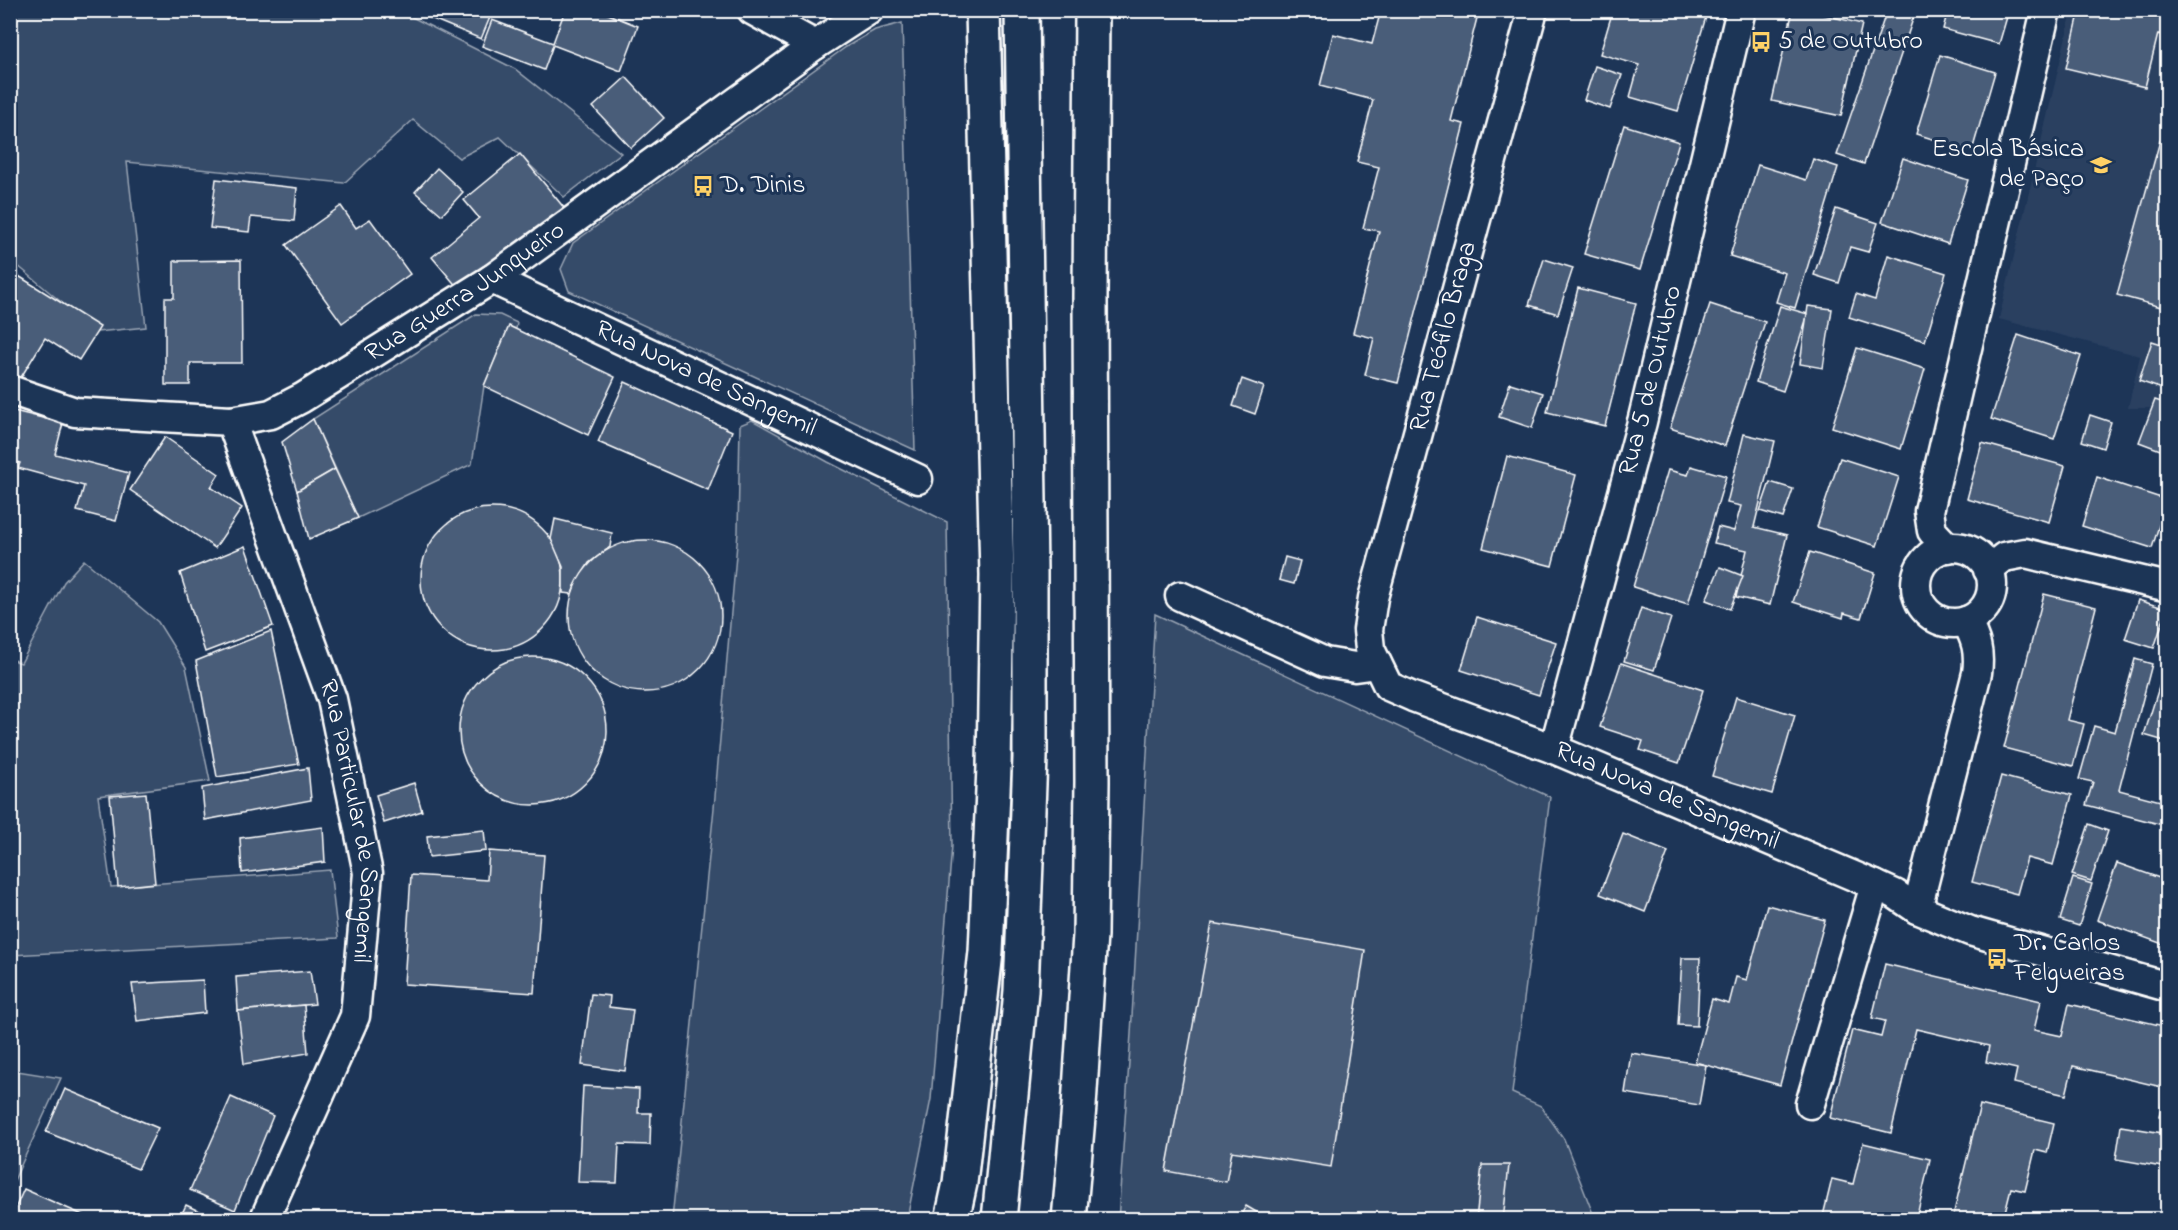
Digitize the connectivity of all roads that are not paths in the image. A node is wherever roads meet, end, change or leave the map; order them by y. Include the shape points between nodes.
1 (752, 10) edge
2 (870, 10) edge
3 (983, 10) edge
4 (1023, 10) edge
5 (1092, 10) edge
6 (1533, 10) edge
7 (1741, 10) edge
8 (2046, 10) edge
9 (814, 45) junction
10 (492, 279) junction
11 (10, 390) edge
12 (231, 421) junction
13 (918, 479) dead end
14 (1948, 548) junction
15 (1988, 570) junction
16 (2168, 587) edge
17 (1180, 596) dead end
18 (1966, 621) junction
19 (1377, 664) junction
20 (1554, 749) junction
21 (1875, 885) junction
22 (1917, 909) junction
23 (2168, 987) edge
24 (1810, 1104) dead end
25 (264, 1220) edge
26 (952, 1220) edge
27 (999, 1220) edge
28 (1069, 1220) edge

1 - 9 street
2 - 9 street, Rua Guerra Junqueiro
3 - 26 highway via 997,575 994,767 986,952 960,1183
4 - 27 highway via 1030,758 1021,991
5 - 28 highway via 1090,935
6 - 19 street, Rua Teófilo Braga via 1373,598 1368,630
7 - 20 street, Rua 5 de Outubro via 1642,422
8 - 14 street via 1929,511 1932,531
9 - 10 street, Rua Guerra Junqueiro
10 - 12 street, Rua Guerra Junqueiro via 302,398 271,414
10 - 13 street, Rua Nova de Sangemil
11 - 12 street, Rua Guerra Junqueiro via 75,412
12 - 25 street, Rua Particular de Sangemil via 332,699 368,873 355,1016
14 - 15 street via 1972,552
14 - 18 street via 1931,556 1919,570 1917,595 1922,607 1941,622
15 - 16 street via 2004,557 2025,553
15 - 18 street via 1992,582 1986,606
17 - 19 street via 1325,662 1355,667
18 - 22 street via 1980,656
19 - 20 street, Rua Nova de Sangemil via 1388,686
20 - 21 street, Rua Nova de Sangemil
21 - 22 street, Rua Nova de Sangemil
21 - 24 street
22 - 23 street, Rua Nova de Sangemil via 1970,931

